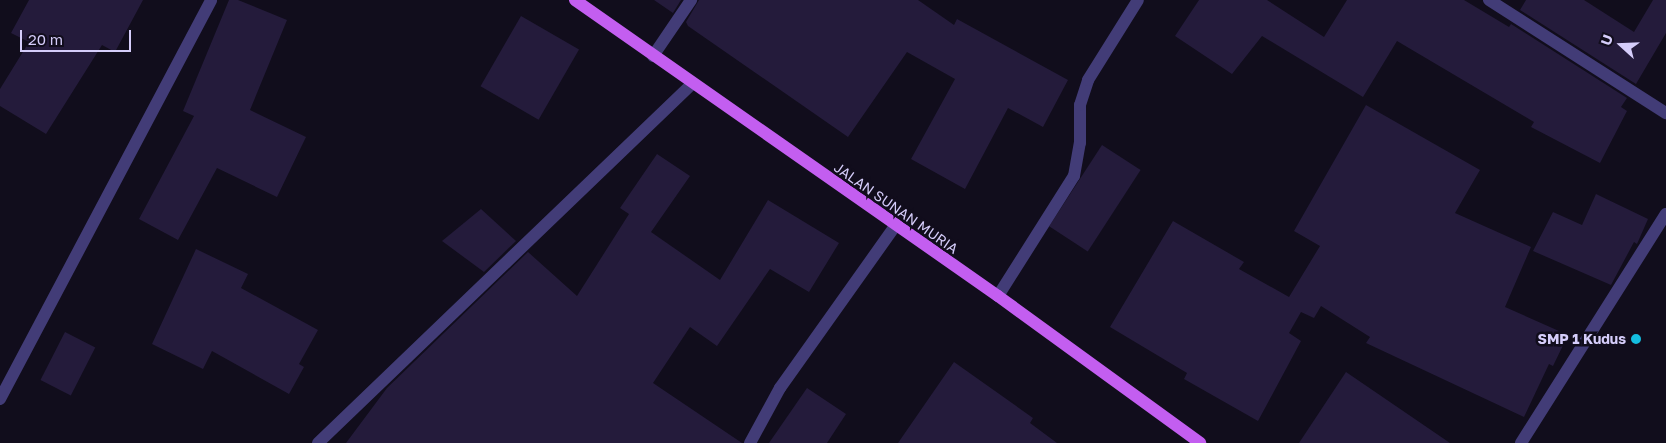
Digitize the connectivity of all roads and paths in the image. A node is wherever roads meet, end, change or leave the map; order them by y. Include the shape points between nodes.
1 (211, 0) edge
2 (575, 0) edge
3 (691, 0) edge
4 (1138, 0) edge
5 (1489, 0) edge
6 (653, 56) junction
7 (692, 84) junction
8 (1666, 113) edge
9 (1666, 214) edge
10 (895, 226) junction
11 (998, 296) junction
12 (0, 398) edge
13 (318, 443) edge
14 (750, 443) edge
15 (1200, 443) edge
16 (1521, 443) edge

1 - 12 street
2 - 6 main road, JALAN SUNAN MURIA
3 - 6 street
4 - 11 street via 1088,80 1080,105 1080,144 1074,176
5 - 8 street
6 - 7 main road, JALAN SUNAN MURIA
7 - 10 main road, JALAN SUNAN MURIA
7 - 13 street
9 - 16 street
10 - 11 main road, JALAN SUNAN MURIA
10 - 14 street via 780,388
11 - 15 main road, JALAN SUNAN MURIA

